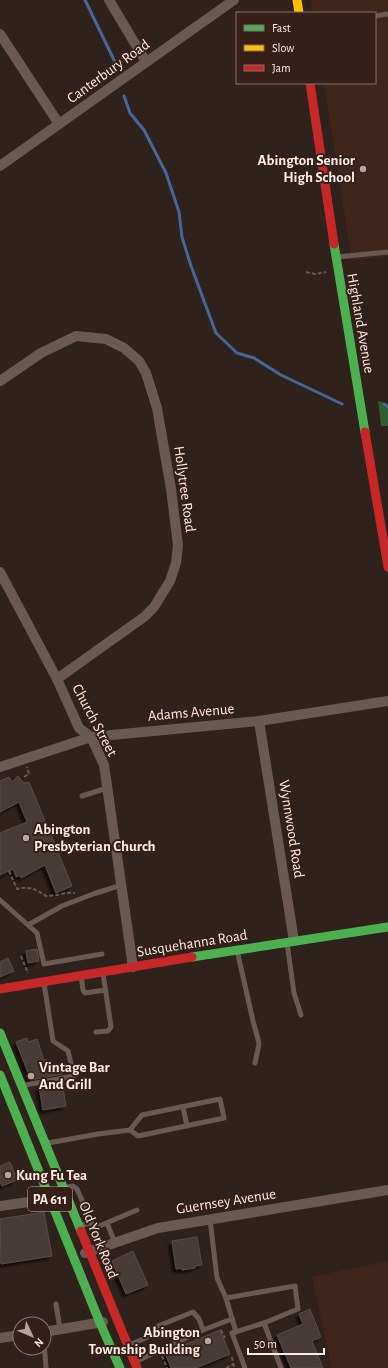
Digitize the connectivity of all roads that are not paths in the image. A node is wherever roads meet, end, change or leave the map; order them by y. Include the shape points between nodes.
1 (109, 0) edge
2 (234, 0) edge
3 (297, 0) edge
4 (299, 12) edge
5 (388, 14) edge
6 (376, 16) edge
7 (0, 34) edge
8 (146, 62) junction
9 (310, 84) edge
10 (59, 124) junction
11 (0, 166) edge
12 (388, 252) edge
13 (336, 258) junction
14 (0, 381) edge
15 (388, 567) edge
16 (0, 572) edge
17 (57, 679) junction
18 (388, 701) edge
19 (259, 721) junction
20 (91, 738) junction
21 (0, 766) edge
22 (107, 788) junction
23 (82, 796) dead end
24 (122, 885) junction
25 (0, 900) edge
26 (28, 925) junction
27 (388, 927) edge
28 (291, 942) junction
29 (237, 949) junction
30 (102, 954) dead end
31 (133, 967) junction
32 (103, 972) junction
33 (81, 976) junction
34 (44, 982) junction
35 (0, 989) edge
36 (105, 990) junction
37 (301, 1015) dead end
38 (96, 1032) dead end
39 (0, 1033) edge
40 (255, 1063) dead end
41 (1, 1081) edge
42 (22, 1086) junction
43 (183, 1107) junction
44 (187, 1126) junction
45 (130, 1130) junction
46 (45, 1144) junction
47 (63, 1188) junction
48 (388, 1190) edge
49 (50, 1199) junction
50 (0, 1206) edge
51 (137, 1210) dead end
52 (210, 1219) junction
53 (92, 1223) junction
54 (107, 1223) junction
55 (78, 1226) junction
56 (115, 1243) junction
57 (88, 1252) junction
58 (74, 1259) junction
59 (226, 1298) junction
60 (56, 1304) dead end
61 (116, 1318) junction
62 (232, 1319) junction
63 (100, 1323) junction
64 (264, 1323) junction
65 (60, 1329) junction
66 (52, 1330) edge
67 (203, 1330) junction
68 (236, 1332) junction
69 (12, 1336) edge
70 (0, 1338) edge
71 (127, 1346) junction
72 (45, 1356) edge
73 (136, 1365) edge
74 (46, 1368) edge
75 (120, 1368) edge
76 (245, 1368) edge
77 (281, 1368) edge

1 - 8 street
2 - 8 street, Canterbury Road
3 - 4 main road
5 - 6 lane
7 - 10 street
8 - 10 street, Canterbury Road
9 - 13 main road, Highland Avenue
10 - 11 street, Canterbury Road
12 - 13 lane
13 - 15 main road, Highland Avenue
14 - 17 street, Hollytree Road via 41,353 76,336 106,339 124,348 139,361 146,373 157,408 178,545 170,581 154,607 144,617
16 - 17 street, Church Street
17 - 20 street, Church Street via 79,728
18 - 19 street, Adams Avenue
19 - 20 street, Adams Avenue
19 - 28 street, Wynnwood Road
20 - 21 street, Adams Avenue
20 - 22 street, Church Street via 104,765
22 - 23 lane
22 - 24 street, Church Street
24 - 26 lane via 62,906
24 - 31 street, Church Street
25 - 26 lane
26 - 30 lane via 37,933 44,964
27 - 28 main road, Susquehanna Road
28 - 29 main road, Susquehanna Road
28 - 37 lane via 294,993
29 - 31 main road, Susquehanna Road
29 - 40 lane via 259,1044
31 - 32 main road, Susquehanna Road
32 - 33 main road, Susquehanna Road
32 - 36 lane
33 - 34 main road, Susquehanna Road
33 - 36 lane via 85,993
34 - 35 main road, Susquehanna Road
34 - 42 lane via 53,1041 68,1051 74,1076
36 - 38 lane via 111,1027
39 - 42 main road, Old York Road / PA 611
41 - 49 main road, Old York Road / PA 611
42 - 46 main road, Old York Road / PA 611
43 - 44 lane
43 - 44 lane via 220,1099 224,1118
43 - 45 lane via 142,1115
44 - 45 lane via 138,1136
45 - 46 lane
46 - 47 main road, Old York Road / PA 611
47 - 53 lane via 75,1187
47 - 55 main road, Old York Road / PA 611
48 - 52 street, Guernsey Avenue
49 - 50 street
49 - 58 main road, Old York Road / PA 611
51 - 54 lane
52 - 56 street, Guernsey Avenue via 158,1228
52 - 59 lane via 217,1278
53 - 54 lane via 96,1227
53 - 55 lane
54 - 56 lane
55 - 57 main road, Old York Road / PA 611
56 - 57 street, Guernsey Avenue
57 - 58 street, Guernsey Avenue
57 - 61 main road, Old York Road / PA 611
58 - 63 main road, Old York Road / PA 611
59 - 62 lane
59 - 64 lane via 295,1286 298,1309
60 - 65 lane
61 - 63 street
61 - 71 main road, Old York Road / PA 611
62 - 67 lane
62 - 68 lane
63 - 65 street
63 - 75 main road, Old York Road / PA 611
64 - 68 lane
64 - 77 lane
65 - 66 street
67 - 71 lane via 194,1312 158,1326 146,1338
67 - 73 lane
68 - 76 lane via 232,1333
69 - 70 street
71 - 73 main road, Old York Road / PA 611
72 - 74 lane

